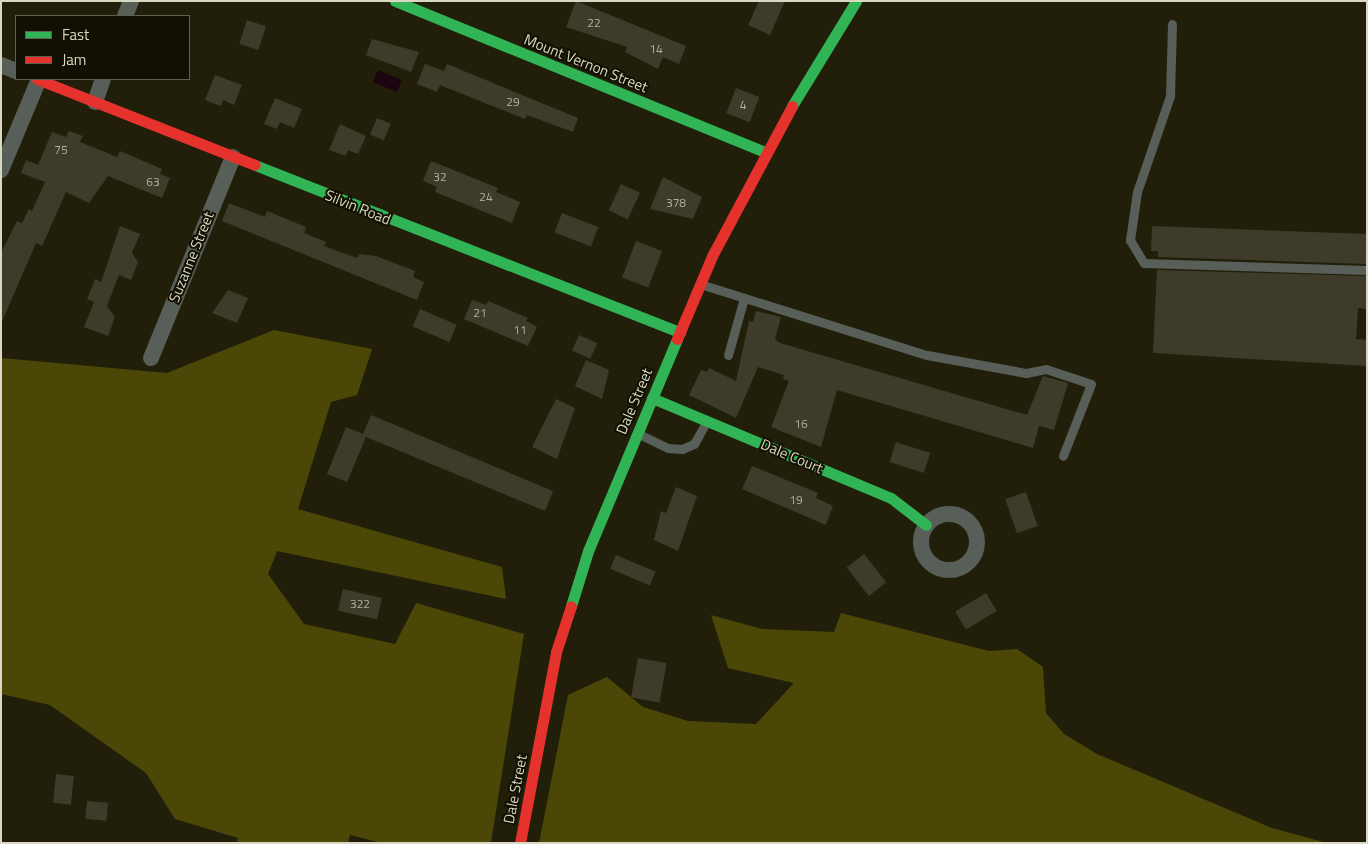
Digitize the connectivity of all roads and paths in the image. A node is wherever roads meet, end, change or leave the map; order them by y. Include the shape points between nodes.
1 (130, 1) edge
2 (395, 1) edge
3 (856, 1) edge
4 (125, 15) edge
5 (1172, 24) dead end
6 (1, 64) edge
7 (15, 70) edge
8 (38, 80) edge
9 (40, 80) edge
10 (103, 80) edge
11 (95, 102) junction
12 (766, 152) junction
13 (233, 157) junction
14 (1, 170) edge
15 (1367, 270) edge
16 (700, 284) junction
17 (744, 298) junction
18 (680, 332) junction
19 (728, 355) dead end
20 (151, 358) dead end
21 (652, 398) junction
22 (707, 420) junction
23 (637, 433) junction
24 (1063, 456) dead end
25 (926, 525) dead end
26 (520, 843) edge

1 - 4 street
2 - 12 street, Mount Vernon Street
3 - 12 street, Dale Street
5 - 15 lane via 1170,96 1137,192 1130,240 1144,263
6 - 7 street
8 - 14 street
9 - 11 street, Silvin Road
10 - 11 street
11 - 13 street, Silvin Road
12 - 16 street, Dale Street
13 - 18 street, Silvin Road
13 - 20 street, Suzanne Street
16 - 17 lane
16 - 18 street, Dale Street
17 - 19 lane
17 - 24 lane via 928,355 1026,373 1046,369 1091,384
18 - 21 street, Dale Street
21 - 22 street, Dale Court
21 - 23 street, Dale Street
22 - 23 lane via 694,444 682,449 668,448
22 - 25 street, Dale Court via 891,498
23 - 26 street, Dale Street via 586,555 556,652

